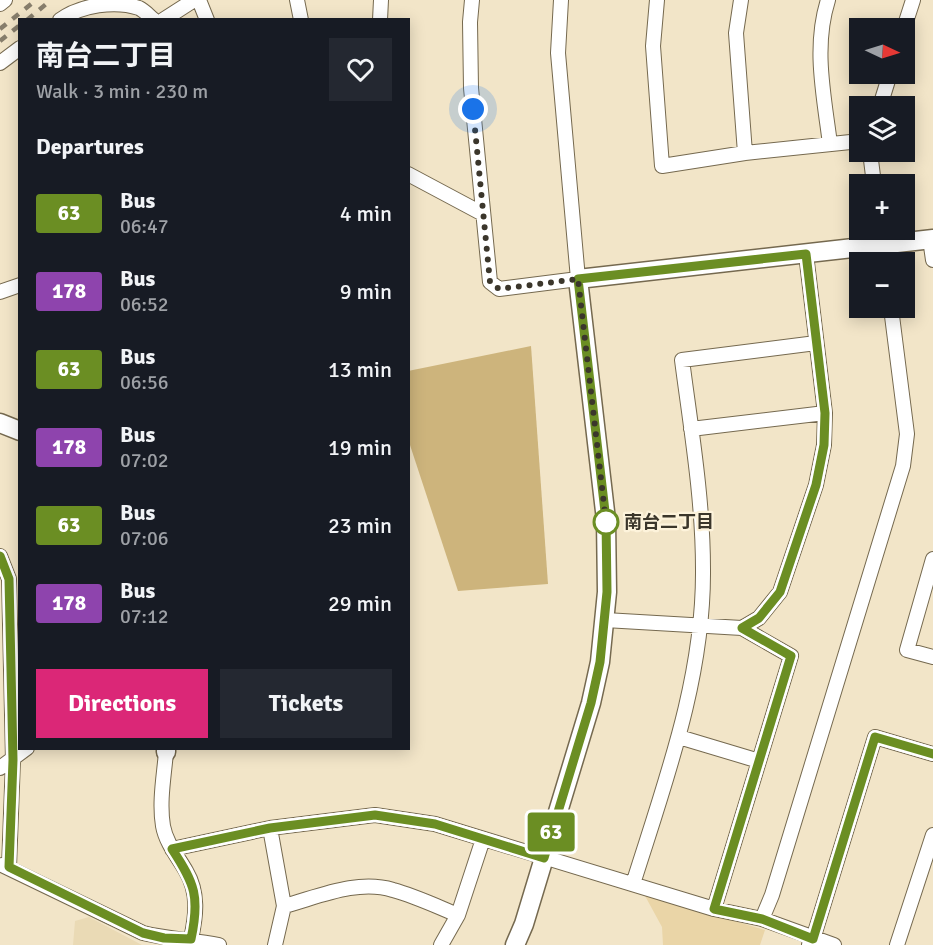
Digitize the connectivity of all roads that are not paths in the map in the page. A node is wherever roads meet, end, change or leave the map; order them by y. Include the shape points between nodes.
1 (5, 0) edge
2 (194, 0) edge
3 (199, 0) edge
4 (297, 0) edge
5 (381, 0) edge
6 (472, 0) edge
7 (561, 0) edge
8 (657, 0) edge
9 (741, 0) edge
10 (828, 0) edge
11 (914, 0) edge
12 (0, 4) edge
13 (64, 18) edge
14 (152, 18) edge
15 (166, 18) edge
16 (206, 18) edge
17 (301, 18) edge
18 (380, 18) edge
19 (908, 18) edge
20 (18, 50) edge
21 (0, 63) edge
22 (849, 142) edge
23 (830, 144) junction
24 (745, 153) junction
25 (410, 175) edge
26 (483, 214) junction
27 (931, 239) edge
28 (883, 246) edge
29 (806, 254) junction
30 (933, 260) edge
31 (578, 279) junction
32 (18, 286) edge
33 (0, 292) edge
34 (892, 318) edge
35 (816, 343) junction
36 (825, 413) junction
37 (0, 423) edge
38 (691, 429) junction
39 (18, 430) edge
40 (0, 556) edge
41 (933, 559) edge
42 (605, 620) junction
43 (699, 627) junction
44 (742, 628) junction
45 (933, 657) edge
46 (679, 738) junction
47 (25, 750) edge
48 (166, 750) edge
49 (933, 754) edge
50 (13, 760) junction
51 (759, 761) junction
52 (0, 768) edge
53 (270, 828) junction
54 (933, 835) edge
55 (483, 839) junction
56 (172, 849) junction
57 (544, 858) junction
58 (4, 866) edge
59 (633, 884) junction
60 (284, 906) junction
61 (714, 909) junction
62 (458, 915) junction
63 (762, 919) junction
64 (191, 939) junction
65 (811, 942) edge
66 (219, 945) edge
67 (274, 945) edge
68 (441, 945) edge
69 (516, 945) edge
70 (834, 945) edge
71 (897, 945) edge

1 - 12 street
2 - 15 street
3 - 16 street
4 - 17 street
5 - 18 street
6 - 26 street via 471,88
7 - 31 street via 558,53
8 - 24 street via 653,46 662,166
9 - 24 street via 736,33
10 - 23 street via 821,21 820,43
11 - 19 street
13 - 14 street via 94,4 109,2 127,3
20 - 21 street
22 - 23 street
23 - 24 street
25 - 26 street
26 - 31 street via 490,282 499,289
27 - 28 street
27 - 30 street
28 - 29 street
29 - 31 street
29 - 35 street
31 - 42 street via 606,520
32 - 33 street
34 - 63 street via 907,434 903,466
35 - 36 street
35 - 38 street via 682,360
36 - 38 street
36 - 44 street via 816,485 780,592 759,618
37 - 39 street
38 - 43 street via 703,570
40 - 50 street via 9,579
41 - 45 street via 907,650
42 - 43 street
42 - 57 street via 591,703
43 - 44 street
43 - 46 street
44 - 51 street via 791,656
46 - 51 street
46 - 59 street
47 - 50 street
48 - 56 street via 163,827
49 - 65 street via 875,737
50 - 52 street
50 - 58 street
51 - 61 street
53 - 55 street via 375,815 435,824
53 - 56 street
53 - 60 street
54 - 71 street
55 - 57 street
55 - 62 street
56 - 64 street via 195,891
57 - 59 street
57 - 69 street
58 - 64 street via 143,933
59 - 61 street
60 - 62 street via 368,886 391,889
60 - 67 street
61 - 63 street
62 - 68 street
63 - 65 street
64 - 66 street
65 - 70 street

